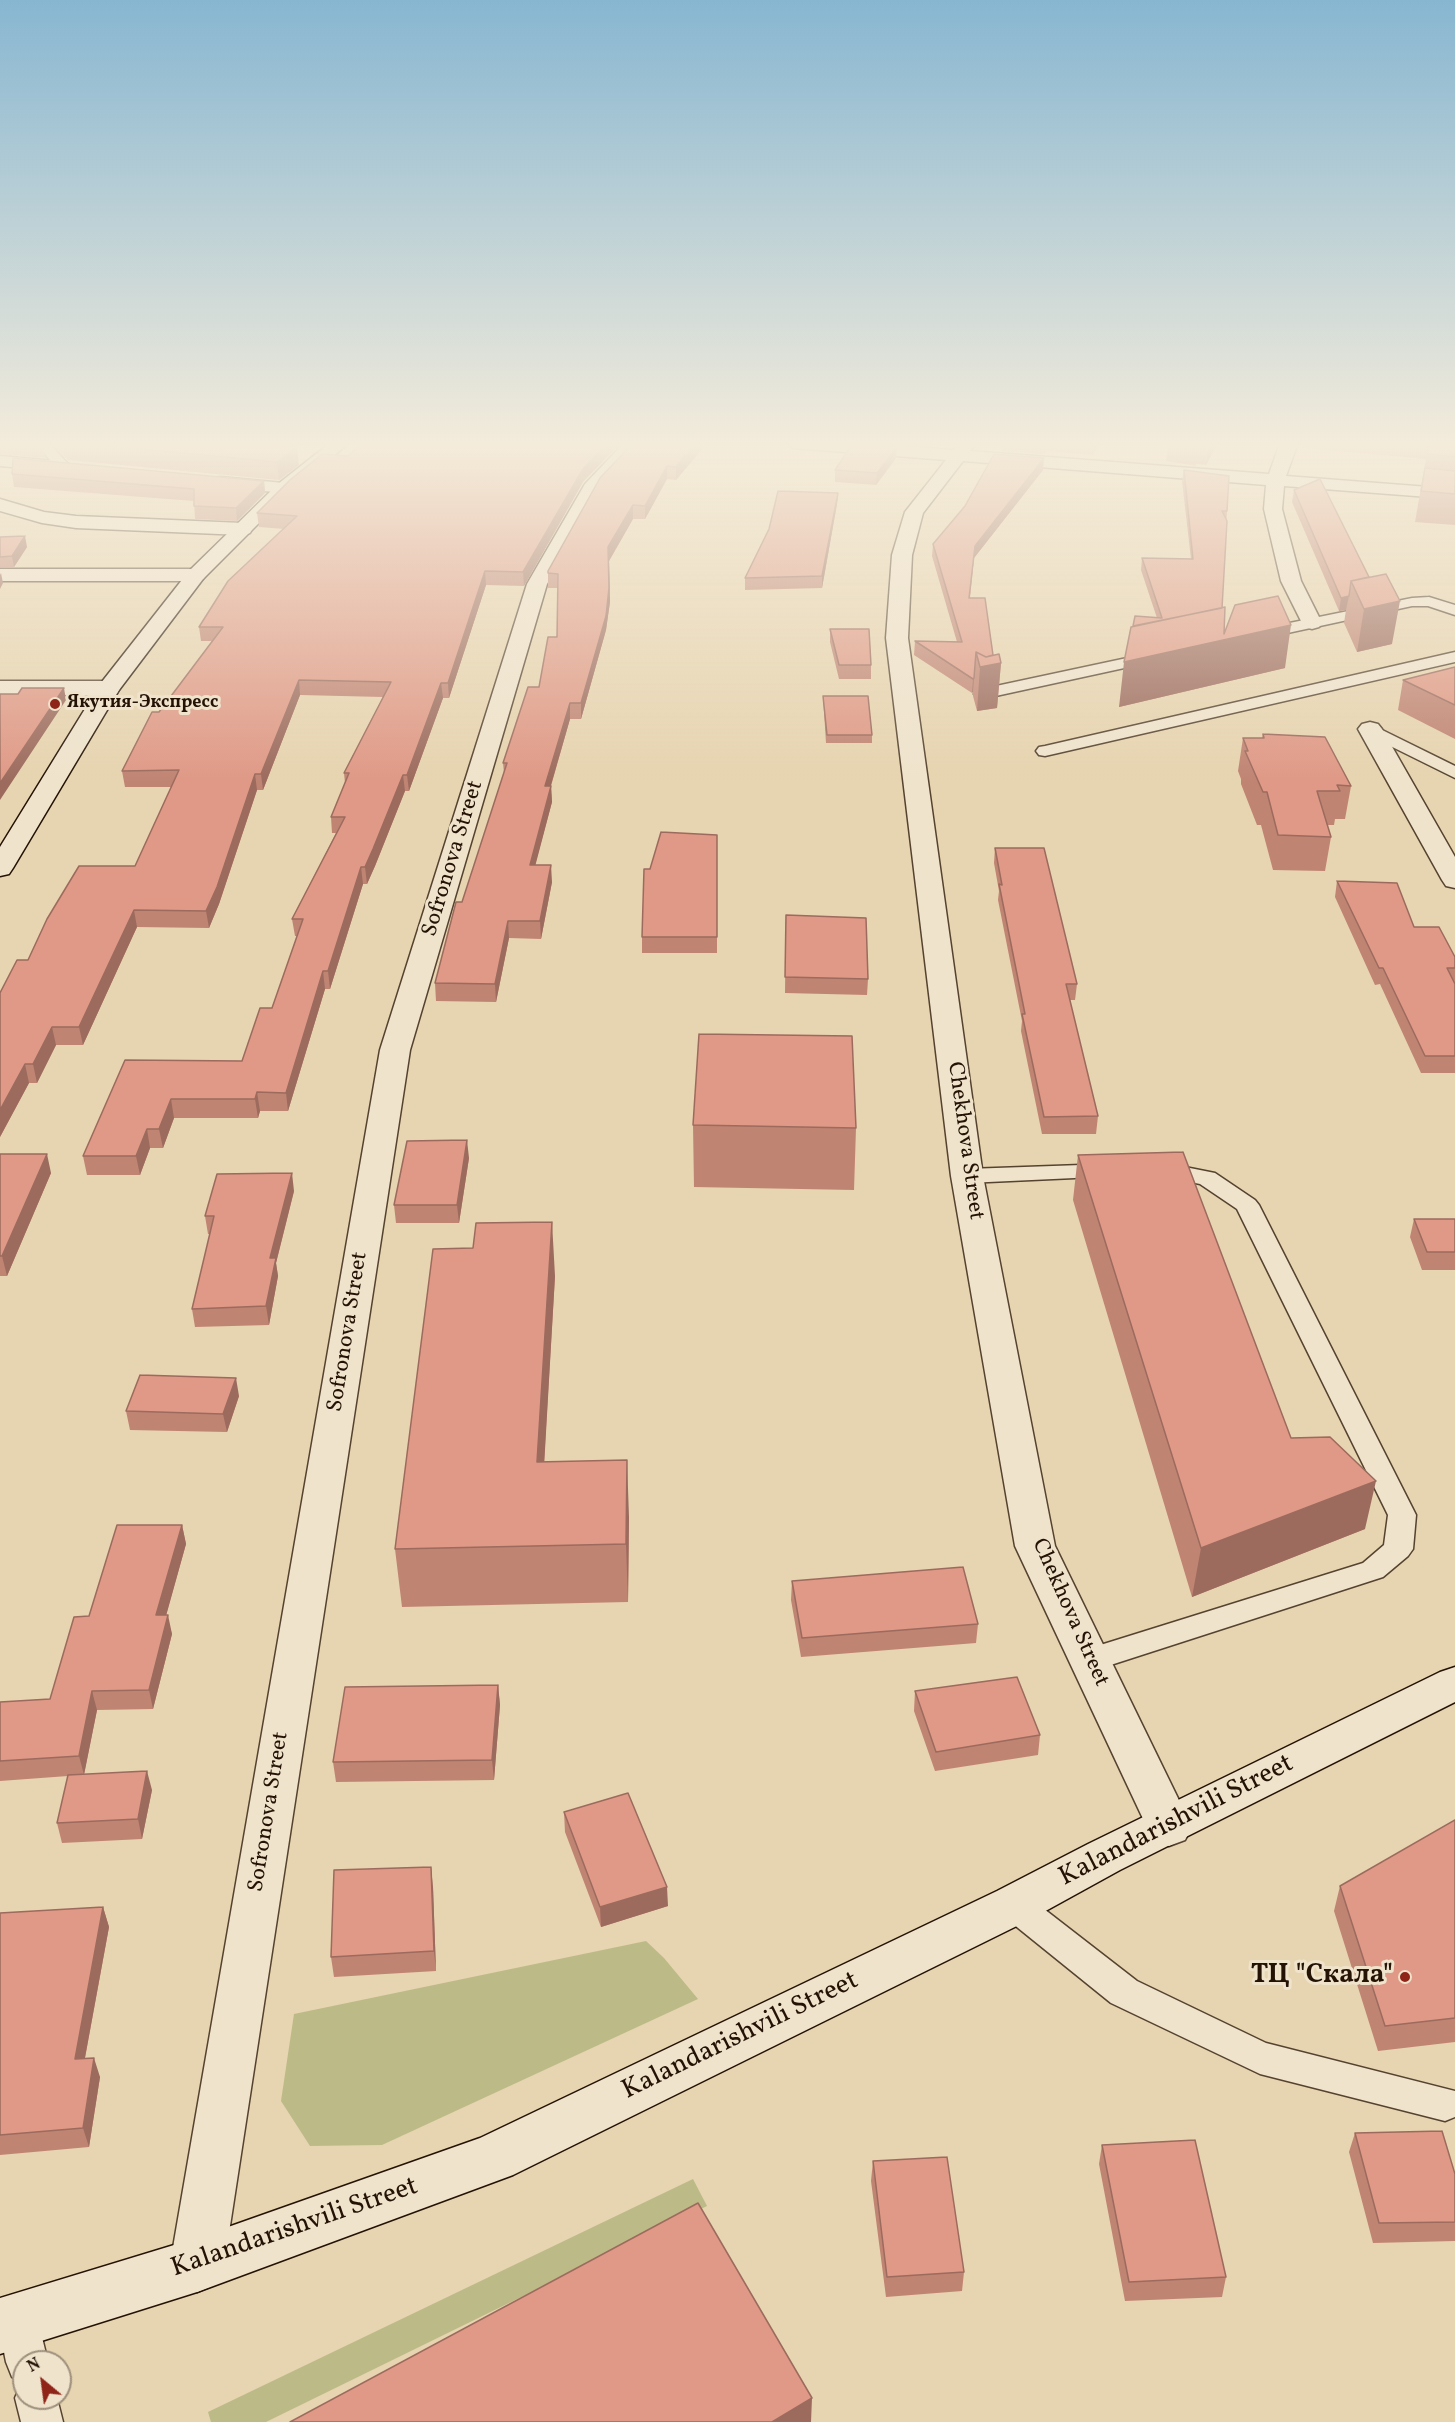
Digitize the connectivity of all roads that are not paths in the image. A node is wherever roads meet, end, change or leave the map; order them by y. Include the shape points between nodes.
1 (215, 556) edge
2 (553, 556) edge
3 (902, 556) edge
4 (1285, 556) edge
5 (0, 575) edge
6 (196, 575) junction
7 (1455, 609) edge
8 (1312, 622) junction
9 (1244, 637) edge
10 (1175, 652) edge
11 (1455, 657) edge
12 (0, 688) edge
13 (109, 688) junction
14 (982, 694) edge
15 (1370, 729) joint
16 (1045, 751) dead end
17 (1455, 773) edge
18 (6, 845) edge
19 (0, 868) edge
20 (1455, 880) edge
21 (968, 1176) junction
22 (1089, 1660) junction
23 (1455, 1683) edge
24 (1168, 1827) junction
25 (1014, 1905) junction
26 (1445, 2104) dead end
27 (197, 2265) junction
28 (15, 2336) edge

1 - 6 street
2 - 27 street, Sofronova Street via 537,584 396,1050
3 - 21 street, Chekhova Street via 897,638
4 - 8 street via 1291,581
5 - 6 street
6 - 13 street
7 - 8 lane via 1412,602
8 - 9 lane
10 - 14 lane
11 - 16 lane
12 - 13 street
13 - 18 street
15 - 17 lane
15 - 20 street
18 - 19 street
21 - 22 street, Chekhova Street via 1035,1546
21 - 22 lane via 1159,1169 1207,1178 1247,1205 1402,1515 1398,1549 1373,1570
22 - 24 street, Chekhova Street
23 - 24 street, Kalandarishvili Street
24 - 25 street, Kalandarishvili Street
25 - 26 lane via 1124,1992 1260,2058
25 - 27 street, Kalandarishvili Street via 494,2158
27 - 28 street, Kalandarishvili Street

